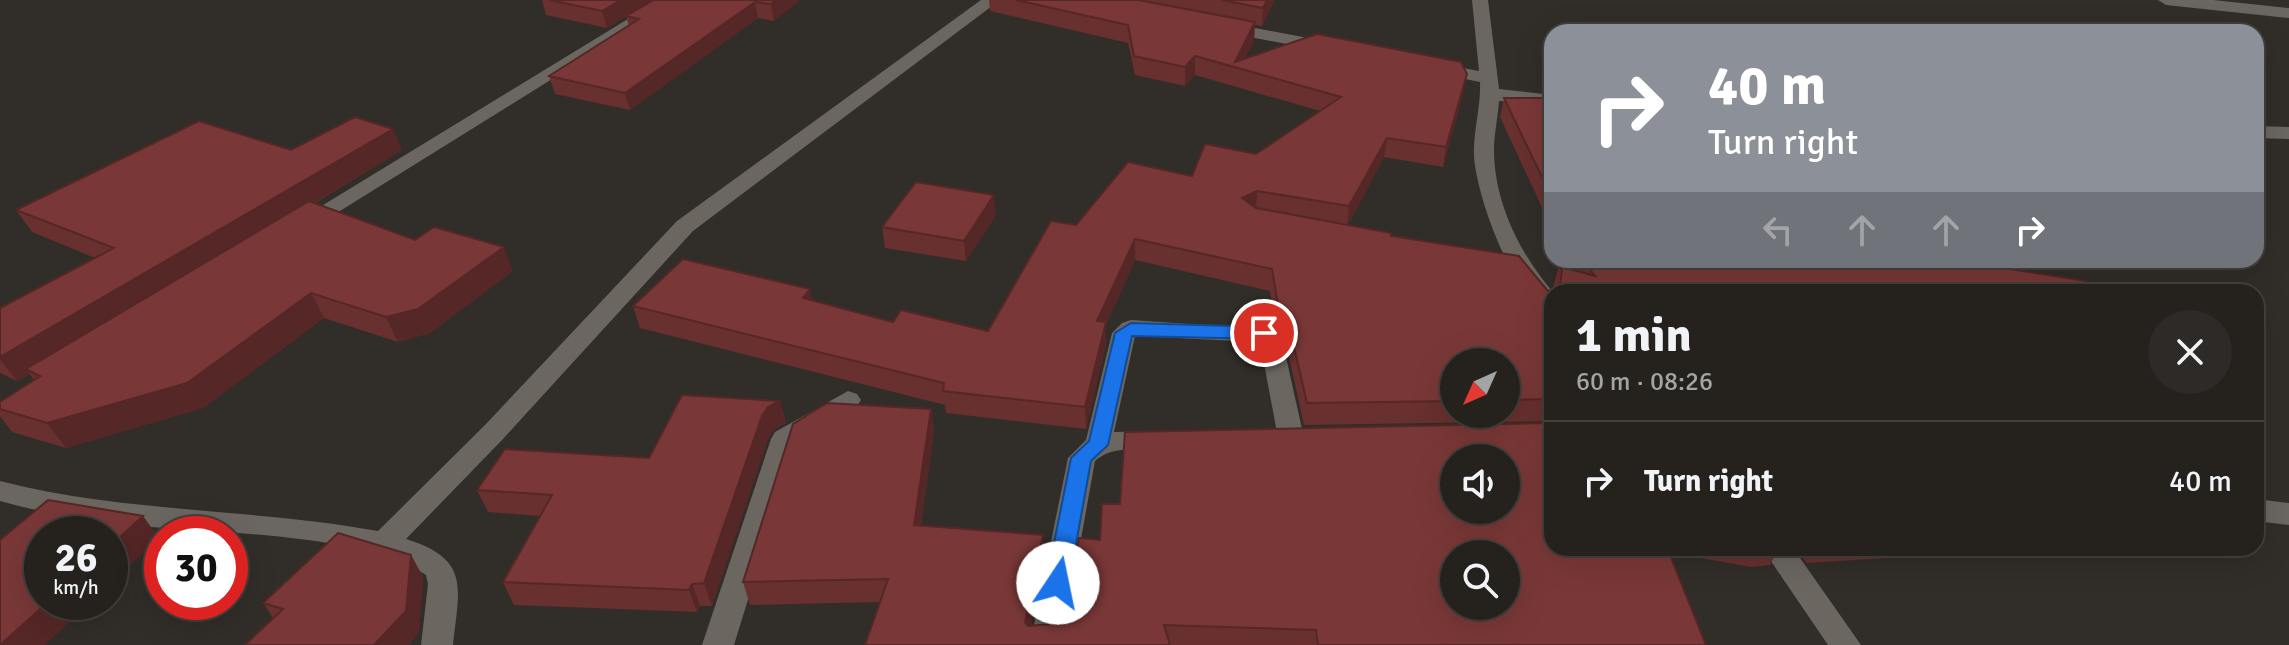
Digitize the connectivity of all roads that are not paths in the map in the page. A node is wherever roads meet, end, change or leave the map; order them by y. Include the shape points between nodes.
1 (671, 0) edge
2 (992, 0) edge
3 (1480, 0) edge
4 (2166, 0) edge
5 (2289, 13) edge
6 (1211, 24) edge
7 (1350, 51) edge
8 (1411, 63) edge
9 (1489, 86) junction
10 (1544, 99) edge
11 (2264, 132) edge
12 (2289, 133) edge
13 (286, 234) edge
14 (1491, 262) edge
15 (1522, 267) junction
16 (1544, 295) edge
17 (848, 400) dead end
18 (1322, 437) edge
19 (1262, 438) edge
20 (1291, 438) junction
21 (1188, 440) edge
22 (1098, 445) junction
23 (0, 491) edge
24 (2264, 511) edge
25 (2289, 514) edge
26 (385, 542) junction
27 (1783, 556) edge
28 (437, 645) edge
29 (718, 645) edge
30 (1046, 645) edge
31 (1845, 645) edge

1 - 13 street
2 - 26 street via 685,226
3 - 9 street
4 - 5 street
6 - 7 street
8 - 9 street
9 - 10 street
9 - 15 street via 1487,182 1495,213
11 - 12 street
14 - 15 street
15 - 16 street
17 - 29 street via 784,439
18 - 20 street
19 - 20 street
20 - 22 street via 1271,335 1131,328 1124,333
21 - 22 street
22 - 30 street via 1082,458
23 - 26 street via 118,513
24 - 25 street
26 - 28 street via 416,551 437,567 442,581
27 - 31 street

